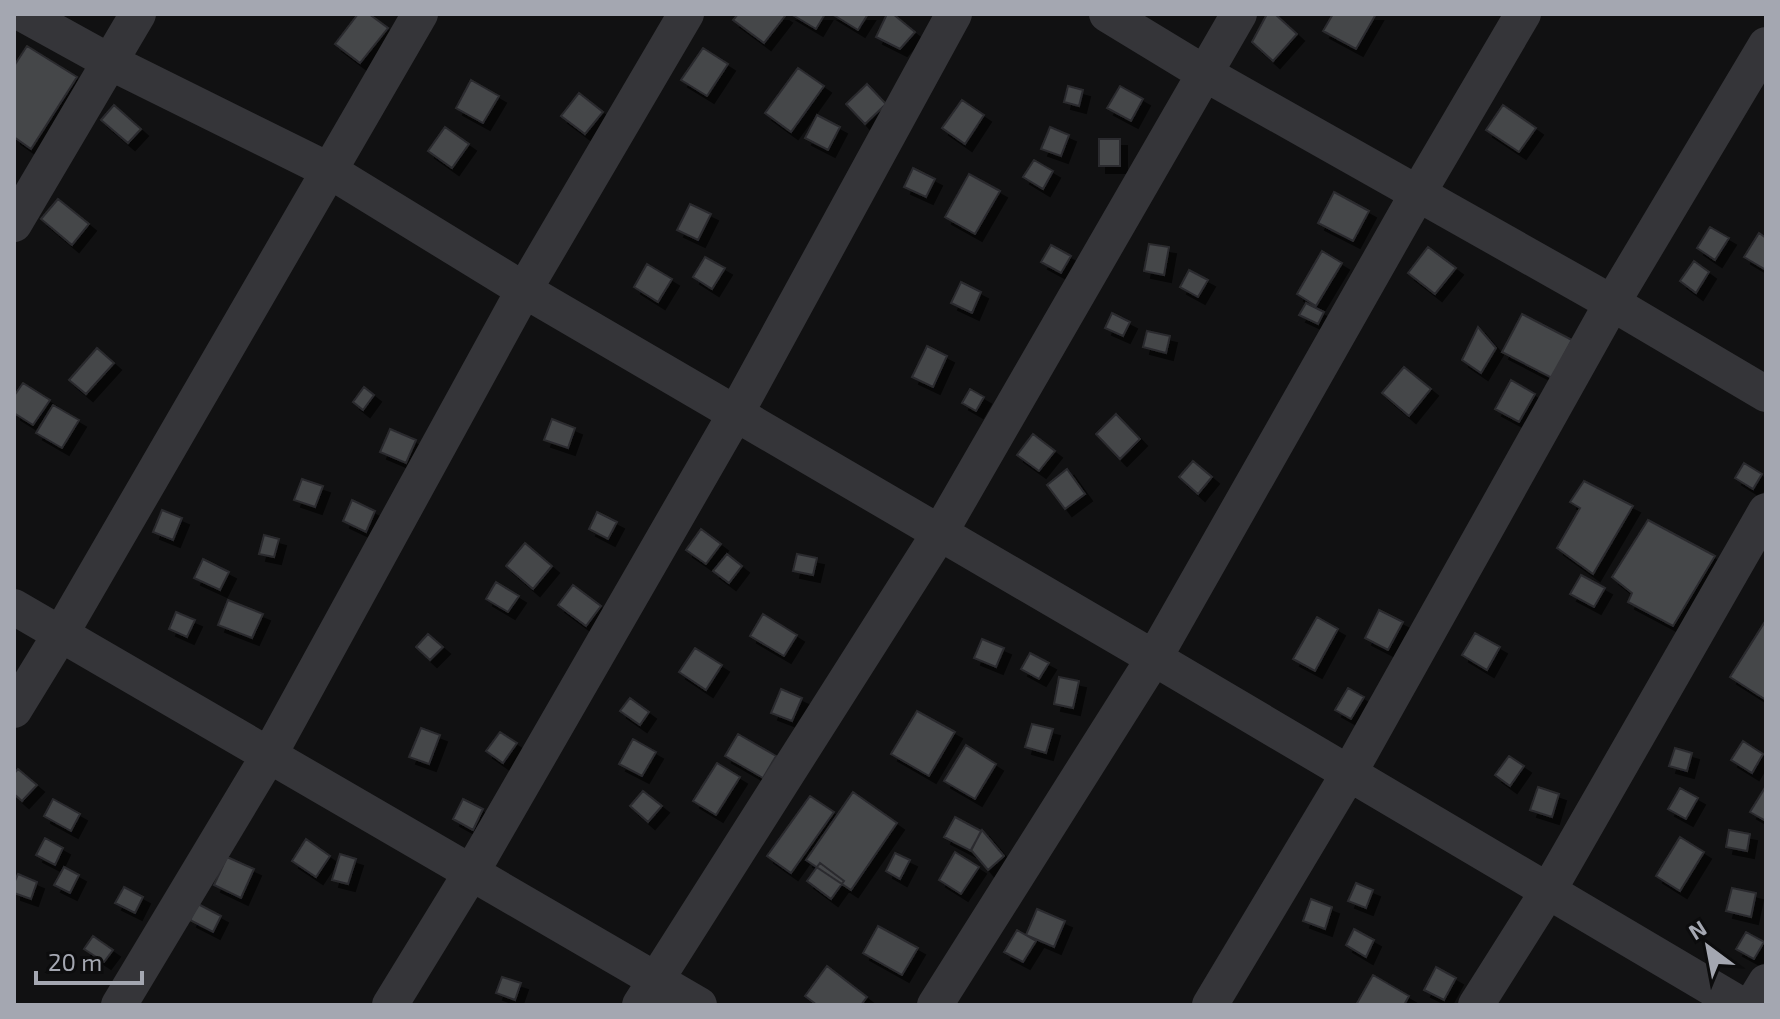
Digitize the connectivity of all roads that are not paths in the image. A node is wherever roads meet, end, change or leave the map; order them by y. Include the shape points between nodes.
1 (23, 14) edge
2 (138, 14) edge
3 (420, 14) edge
4 (686, 14) edge
5 (954, 14) edge
6 (1107, 14) edge
7 (1239, 14) edge
8 (1523, 14) edge
9 (1766, 45) edge
10 (110, 62) junction
11 (1204, 73) junction
12 (330, 171) junction
13 (1418, 193) junction
14 (14, 224) edge
15 (524, 290) junction
16 (1612, 303) junction
17 (1766, 394) edge
18 (736, 413) junction
19 (1766, 511) edge
20 (939, 534) junction
21 (14, 607) edge
22 (60, 635) junction
23 (1154, 658) junction
24 (14, 710) edge
25 (269, 755) junction
26 (1349, 773) junction
27 (471, 873) junction
28 (1548, 891) junction
29 (1766, 982) edge
30 (648, 992) edge
31 (119, 1005) edge
32 (390, 1005) edge
33 (699, 1005) edge
34 (935, 1005) edge
35 (1210, 1005) edge
36 (1476, 1005) edge
37 (1741, 1005) edge
38 (1752, 1005) edge

1 - 10 street
2 - 10 street
3 - 12 street
4 - 15 street
5 - 18 street
6 - 11 street
7 - 11 street
8 - 13 street
9 - 16 street
10 - 12 street
10 - 14 street
11 - 13 street
11 - 20 street
12 - 15 street
12 - 22 street
13 - 16 street
13 - 23 street
15 - 18 street
15 - 25 street
16 - 17 street
16 - 26 street
18 - 20 street
18 - 27 street
19 - 28 street
20 - 23 street
20 - 30 street
21 - 22 street
22 - 24 street
22 - 25 street
23 - 26 street
23 - 34 street
25 - 27 street
25 - 31 street
26 - 28 street
26 - 35 street
27 - 30 street
27 - 32 street
28 - 36 street
28 - 37 street
29 - 38 street
30 - 33 street

